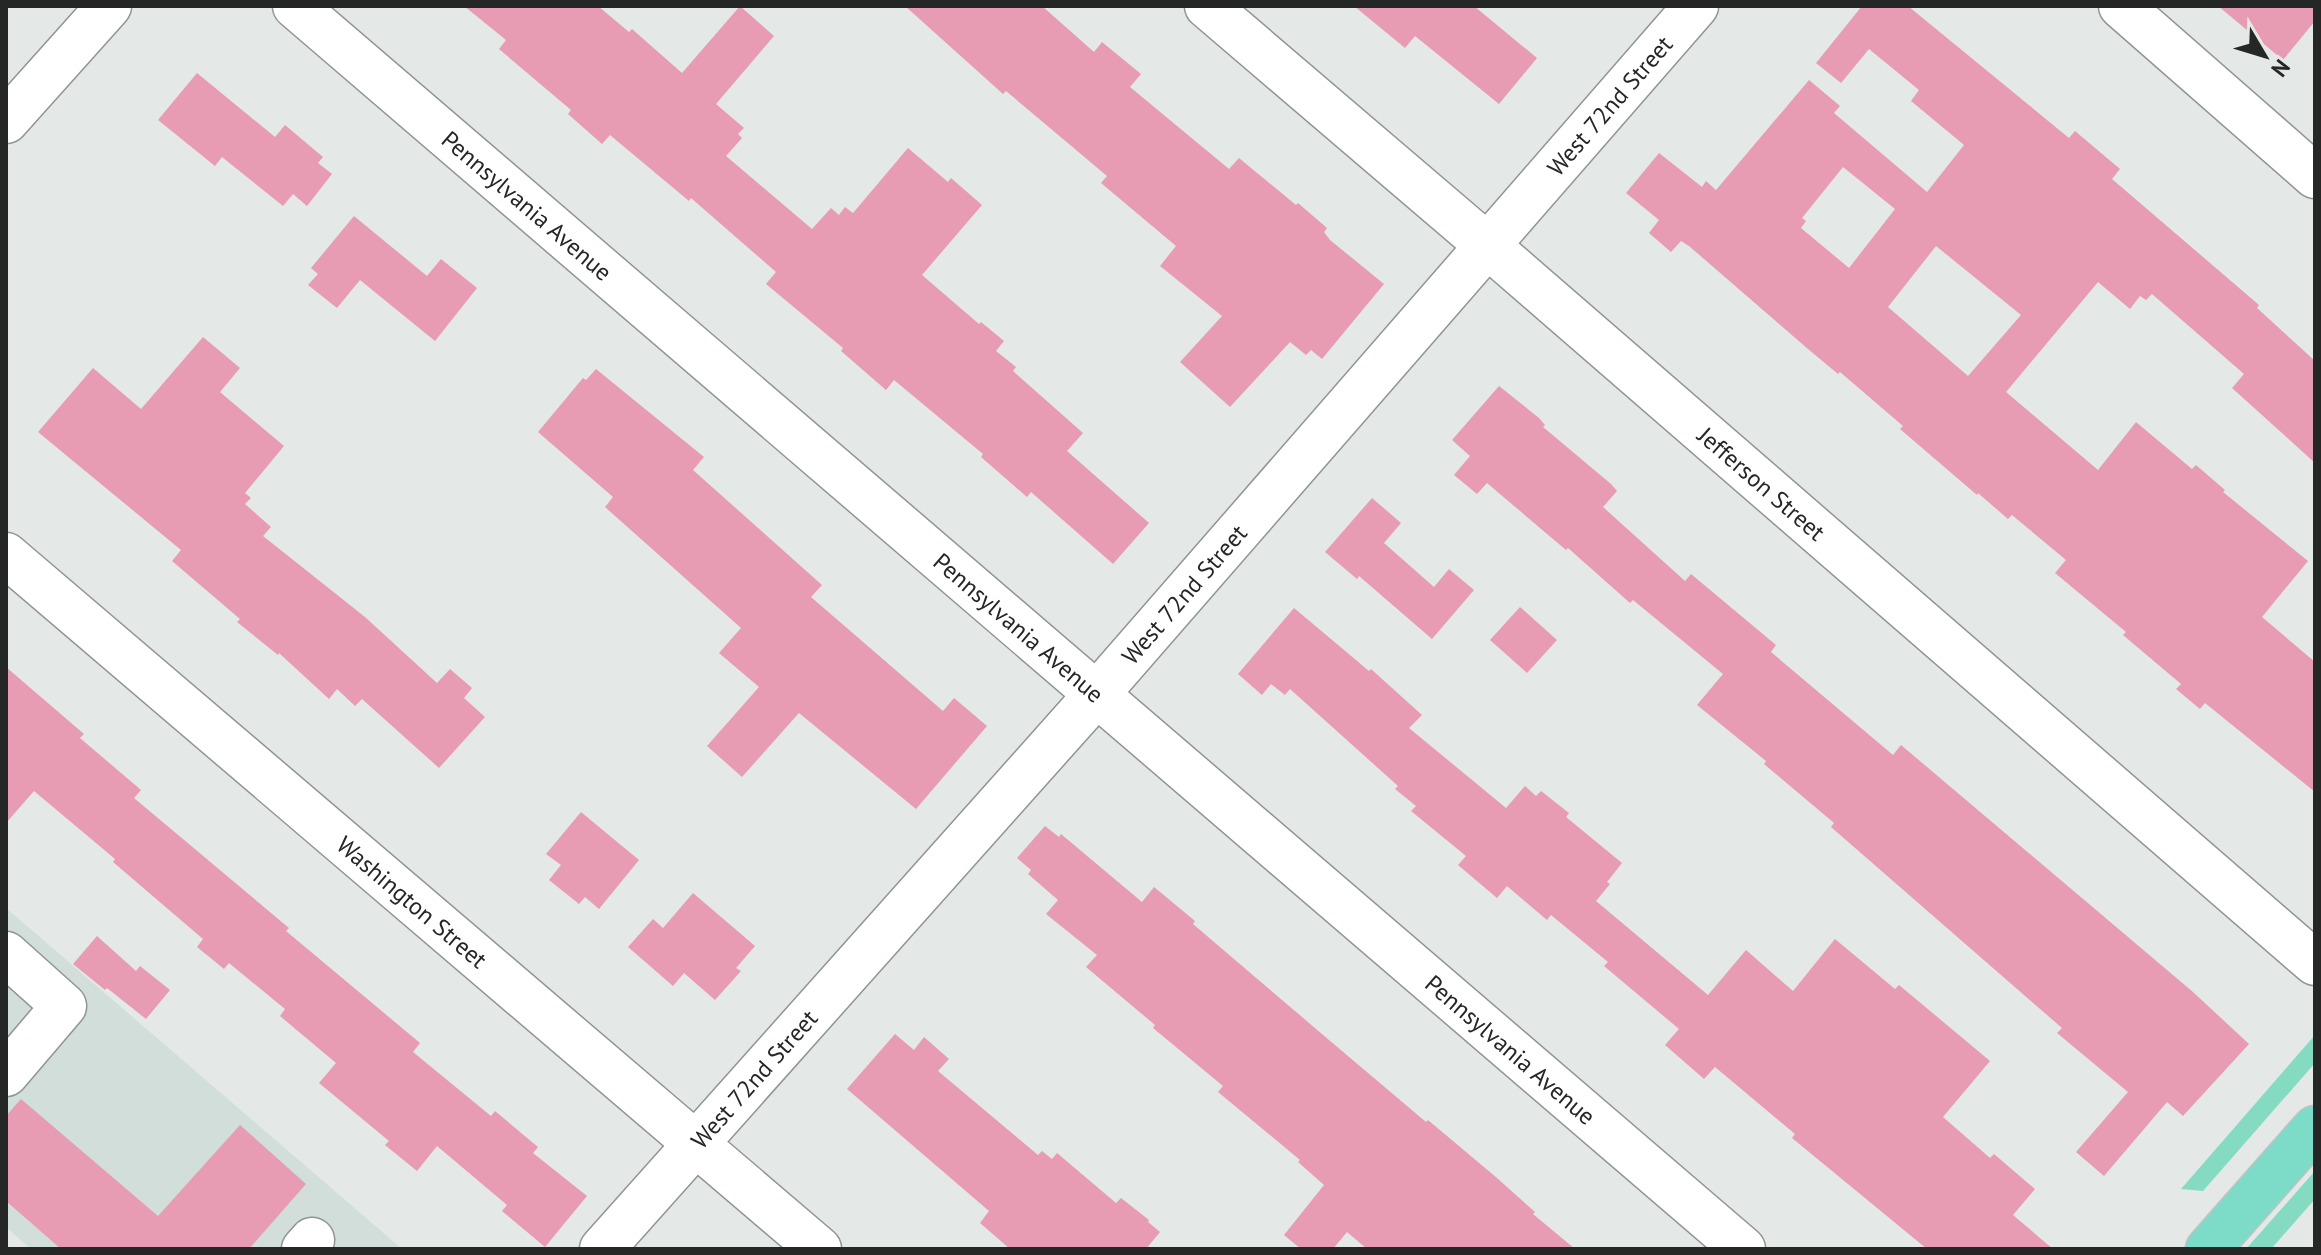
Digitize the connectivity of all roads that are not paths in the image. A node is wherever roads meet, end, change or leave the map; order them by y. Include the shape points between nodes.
1 (109, 6) edge
2 (295, 6) edge
3 (1207, 6) edge
4 (1696, 6) edge
5 (2121, 6) edge
6 (6, 121) edge
7 (2315, 176) edge
8 (1488, 246) junction
9 (6, 555) edge
10 (1096, 695) junction
11 (6, 954) edge
12 (2315, 963) edge
13 (6, 1074) edge
14 (2315, 1128) edge
15 (695, 1144) junction
16 (602, 1249) edge
17 (819, 1249) edge
18 (1743, 1249) edge
19 (2208, 1249) edge

1 - 6 street
2 - 10 street, Pennsylvania Avenue
3 - 8 street, Jefferson Street
4 - 8 street, West 72nd Street
5 - 7 street
8 - 10 street, West 72nd Street
8 - 12 street, Jefferson Street
9 - 15 street, Washington Street
10 - 15 street, West 72nd Street
10 - 18 street, Pennsylvania Avenue
11 - 13 street via 64,1006
14 - 19 main road
15 - 16 street, West 72nd Street
15 - 17 street, Washington Street

